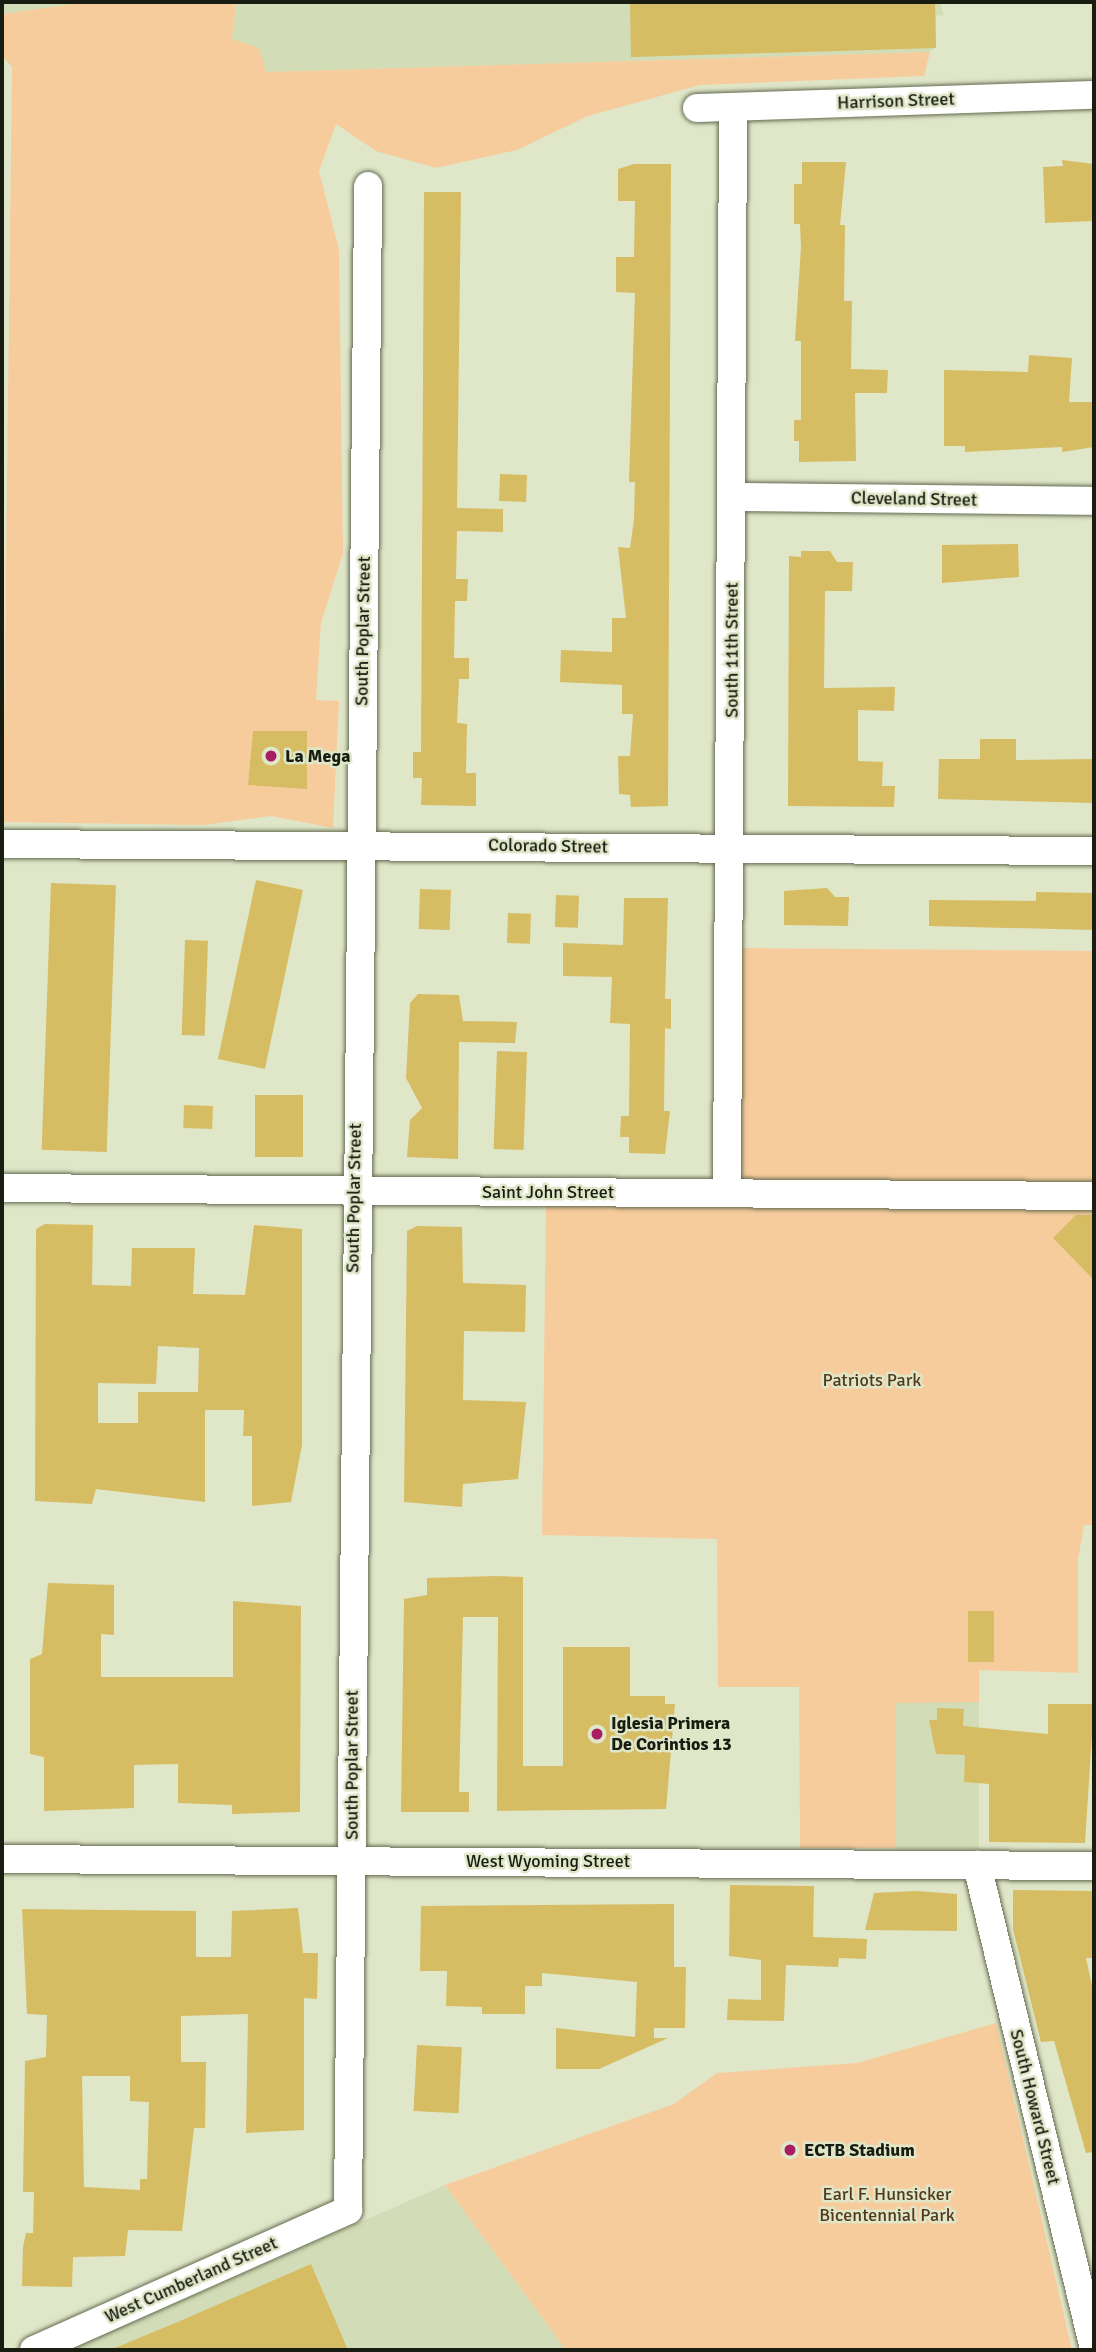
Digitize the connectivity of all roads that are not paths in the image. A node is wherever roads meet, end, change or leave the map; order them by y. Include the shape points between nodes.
1 (1094, 95) edge
2 (733, 107) junction
3 (697, 108) dead end
4 (368, 186) dead end
5 (733, 497) junction
6 (1094, 501) edge
7 (2, 844) edge
8 (361, 844) junction
9 (731, 848) junction
10 (1094, 851) edge
11 (2, 1188) edge
12 (354, 1190) junction
13 (727, 1193) junction
14 (1094, 1196) edge
15 (2, 1859) edge
16 (352, 1860) junction
17 (977, 1865) junction
18 (1094, 1866) edge
19 (348, 2210) joint
20 (34, 2350) edge
21 (1094, 2350) edge

1 - 2 street, Harrison Street
2 - 3 street, Harrison Street
2 - 5 street, South 11th Street
4 - 8 street, South Poplar Street
5 - 6 street, Cleveland Street
5 - 9 street, South 11th Street
7 - 8 street, Colorado Street
8 - 9 street, Colorado Street
8 - 12 street, South Poplar Street
9 - 10 street, Colorado Street
9 - 13 street, South 11th Street
11 - 12 street, Saint John Street
12 - 13 street, Saint John Street
12 - 16 street, South Poplar Street
13 - 14 street, Saint John Street
15 - 16 street, West Wyoming Street
16 - 17 street, West Wyoming Street
16 - 19 street, South Poplar Street
17 - 18 street, West Wyoming Street
17 - 21 street, South Howard Street
19 - 20 street, West Cumberland Street

